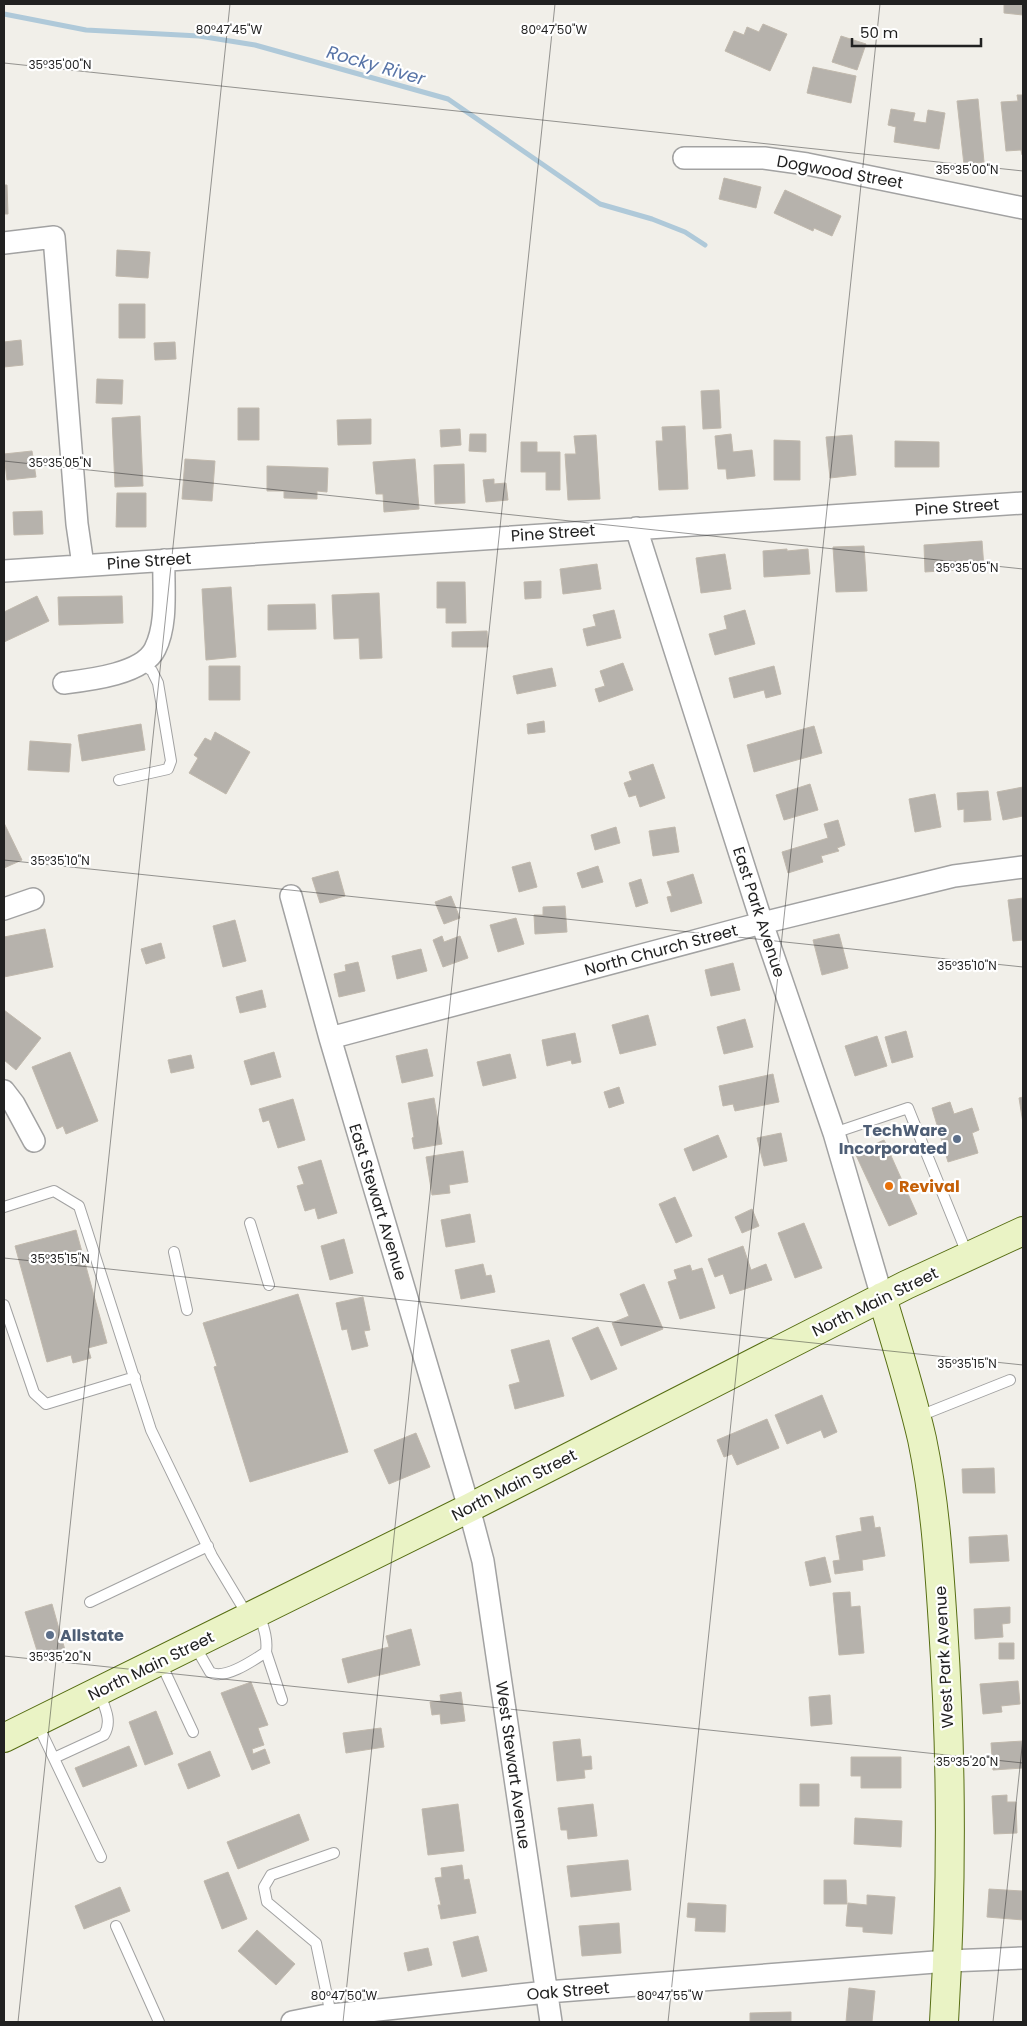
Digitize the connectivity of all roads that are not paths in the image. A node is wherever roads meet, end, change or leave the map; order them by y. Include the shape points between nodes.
1 (684, 158) dead end
2 (1023, 208) edge
3 (4, 243) edge
4 (1023, 503) edge
5 (636, 528) junction
6 (164, 560) junction
7 (83, 565) junction
8 (4, 571) edge
9 (142, 663) junction
10 (64, 683) dead end
11 (119, 780) dead end
12 (1023, 867) edge
13 (291, 896) dead end
14 (33, 899) dead end
15 (4, 909) edge
16 (762, 922) junction
17 (330, 1038) junction
18 (4, 1091) edge
19 (834, 1133) junction
20 (34, 1141) dead end
21 (4, 1207) edge
22 (250, 1223) dead end
23 (1023, 1231) edge
24 (174, 1252) dead end
25 (968, 1257) junction
26 (269, 1285) dead end
27 (882, 1298) junction
28 (4, 1305) edge
29 (187, 1310) dead end
30 (134, 1377) junction
31 (1010, 1380) dead end
32 (916, 1417) junction
33 (469, 1508) junction
34 (208, 1546) junction
35 (90, 1602) dead end
36 (253, 1615) junction
37 (194, 1644) junction
38 (266, 1652) junction
39 (160, 1661) junction
40 (99, 1691) junction
41 (282, 1700) dead end
42 (37, 1722) junction
43 (5, 1732) edge
44 (193, 1732) dead end
45 (54, 1758) junction
46 (334, 1853) dead end
47 (100, 1857) dead end
48 (116, 1926) dead end
49 (1023, 1958) edge
50 (948, 1962) junction
51 (547, 1992) junction
52 (325, 2018) edge
53 (159, 2022) edge
54 (292, 2022) edge
55 (551, 2022) edge
56 (944, 2022) edge

1 - 2 street, Dogwood Street via 764,158 807,164
3 - 7 street, Pine Street via 54,237
4 - 5 street, Pine Street
5 - 6 street, Pine Street
5 - 16 street, East Park Avenue
6 - 7 street, Pine Street
6 - 9 street via 160,637 155,651
7 - 8 street, Pine Street
9 - 10 street via 92,679
9 - 11 lane via 158,682 171,761 168,769
12 - 16 street, North Church Street via 954,876
13 - 17 street, East Stewart Avenue
14 - 15 street
16 - 17 street, North Church Street
16 - 19 street, East Park Avenue
17 - 33 street, East Stewart Avenue
18 - 20 street
19 - 25 lane via 908,1108
19 - 27 street, East Park Avenue
21 - 30 lane via 54,1191 80,1206
22 - 26 lane
23 - 25 main road, North Main Street
24 - 29 lane
25 - 27 main road, North Main Street
27 - 32 main road, West Park Avenue
27 - 33 main road, North Main Street
28 - 30 lane via 34,1393 46,1404
30 - 34 lane via 151,1430
31 - 32 lane
32 - 50 main road, West Park Avenue via 936,1529 948,1705
33 - 36 main road, North Main Street
33 - 51 street, West Stewart Avenue via 483,1561
34 - 35 lane
34 - 36 lane
36 - 37 main road, North Main Street
36 - 38 lane via 265,1633
37 - 38 lane via 210,1672 217,1676
37 - 39 main road, North Main Street
38 - 41 lane
39 - 40 main road, North Main Street
39 - 44 lane
40 - 42 main road, North Main Street
40 - 45 lane via 107,1715 108,1728 104,1735
42 - 43 main road, North Main Street
42 - 45 lane
45 - 47 lane
46 - 52 lane via 271,1876 264,1887 267,1902 316,1943
48 - 53 lane
49 - 50 street, Oak Street
50 - 51 street, Oak Street
50 - 56 main road, West Park Avenue
51 - 52 street, Oak Street
51 - 55 street, West Stewart Avenue
52 - 54 street, Oak Street

